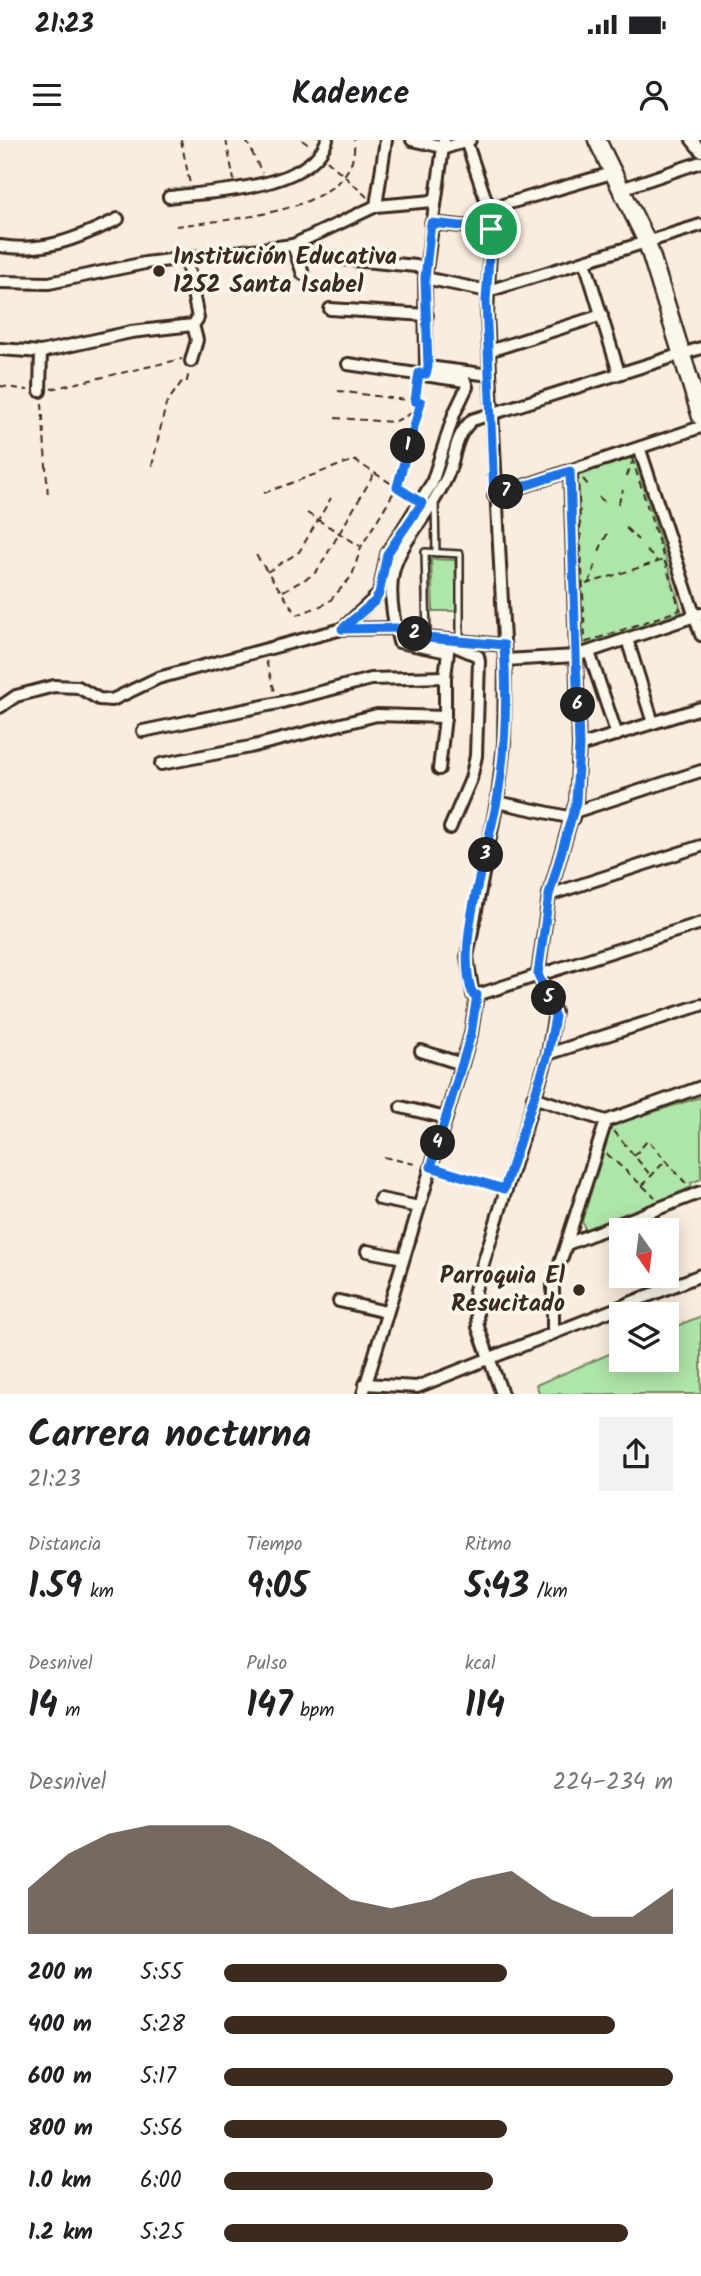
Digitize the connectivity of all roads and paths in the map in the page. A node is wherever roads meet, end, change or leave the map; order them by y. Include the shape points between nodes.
1 (181, 140) edge
2 (226, 140) edge
3 (246, 140) edge
4 (302, 140) edge
5 (327, 140) edge
6 (354, 140) edge
7 (386, 140) edge
8 (412, 140) edge
9 (597, 140) edge
10 (692, 140) edge
11 (468, 141) edge
12 (443, 145) edge
13 (701, 151) edge
14 (319, 153) junction
15 (701, 162) edge
16 (611, 173) junction
17 (344, 176) junction
18 (267, 182) junction
19 (236, 188) junction
20 (621, 189) junction
21 (192, 194) junction
22 (169, 197) dead end
23 (433, 201) junction
24 (376, 206) junction
25 (489, 209) junction
26 (118, 219) dead end
27 (431, 223) junction
28 (701, 225) edge
29 (176, 226) dead end
30 (491, 229) junction
31 (647, 242) junction
32 (293, 245) junction
33 (0, 246) edge
34 (186, 258) junction
35 (332, 258) dead end
36 (585, 262) junction
37 (425, 273) junction
38 (303, 274) dead end
39 (1, 285) edge
40 (488, 291) junction
41 (330, 309) dead end
42 (427, 315) junction
43 (601, 315) junction
44 (193, 325) junction
45 (701, 348) edge
46 (0, 349) edge
47 (489, 351) junction
48 (41, 352) junction
49 (681, 353) junction
50 (191, 361) junction
51 (348, 363) dead end
52 (424, 371) junction
53 (619, 373) junction
54 (490, 375) junction
55 (0, 386) edge
56 (40, 391) junction
57 (338, 391) dead end
58 (415, 401) junction
59 (419, 410) junction
60 (491, 415) junction
61 (335, 418) dead end
62 (701, 418) edge
63 (639, 456) junction
64 (152, 466) dead end
65 (570, 471) junction
66 (374, 473) junction
67 (627, 476) dead end
68 (397, 487) junction
69 (623, 490) dead end
70 (264, 493) dead end
71 (48, 496) dead end
72 (494, 496) junction
73 (599, 497) dead end
74 (331, 498) dead end
75 (435, 499) junction
76 (422, 503) junction
77 (618, 504) dead end
78 (608, 505) dead end
79 (307, 513) dead end
80 (318, 520) junction
81 (626, 528) dead end
82 (608, 532) dead end
83 (340, 535) junction
84 (638, 540) dead end
85 (361, 547) junction
86 (599, 551) dead end
87 (647, 551) dead end
88 (436, 553) junction
89 (256, 555) dead end
90 (664, 560) junction
91 (658, 562) junction
92 (595, 565) dead end
93 (267, 572) junction
94 (589, 583) junction
95 (578, 586) junction
96 (282, 592) junction
97 (698, 615) edge
98 (397, 628) junction
99 (342, 629) junction
100 (701, 635) edge
101 (427, 638) junction
102 (460, 639) junction
103 (627, 639) junction
104 (442, 640) junction
105 (504, 645) junction
106 (263, 650) junction
107 (589, 652) junction
108 (576, 656) junction
109 (505, 660) junction
110 (445, 677) junction
111 (278, 703) junction
112 (0, 707) edge
113 (701, 708) edge
114 (445, 717) junction
115 (653, 723) junction
116 (143, 731) dead end
117 (617, 735) junction
118 (579, 746) junction
119 (161, 764) dead end
120 (439, 769) dead end
121 (701, 771) edge
122 (497, 802) junction
123 (574, 815) junction
124 (450, 828) dead end
125 (701, 846) edge
126 (549, 895) junction
127 (701, 923) edge
128 (538, 974) junction
129 (477, 995) junction
130 (701, 1005) edge
131 (421, 1051) dead end
132 (548, 1054) junction
133 (462, 1064) junction
134 (701, 1087) edge
135 (533, 1097) junction
136 (401, 1107) dead end
137 (446, 1118) junction
138 (606, 1121) junction
139 (613, 1131) dead end
140 (606, 1153) dead end
141 (634, 1156) junction
142 (384, 1157) dead end
143 (665, 1161) junction
144 (426, 1166) junction
145 (651, 1177) junction
146 (642, 1186) junction
147 (689, 1187) dead end
148 (504, 1189) junction
149 (701, 1192) edge
150 (380, 1199) dead end
151 (658, 1200) dead end
152 (419, 1207) junction
153 (567, 1244) junction
154 (367, 1251) dead end
155 (402, 1258) junction
156 (701, 1275) edge
157 (339, 1301) dead end
158 (386, 1312) junction
159 (554, 1333) junction
160 (488, 1359) junction
161 (364, 1389) edge
162 (418, 1391) edge
163 (502, 1394) edge

1 - 21 path
2 - 19 path
3 - 18 path
4 - 14 path
5 - 14 street
6 - 17 path via 355,158
7 - 24 street
8 - 12 street
9 - 16 street
10 - 13 street
11 - 12 street
11 - 25 street
12 - 23 street
14 - 17 path
14 - 18 street via 293,174
15 - 20 street
16 - 20 street
16 - 25 street
17 - 24 path
17 - 29 path via 332,188 280,211
18 - 19 street
19 - 21 street
20 - 31 street
21 - 22 street
23 - 24 street
23 - 27 street
24 - 32 street
25 - 30 street
26 - 33 street via 80,238 44,248
27 - 30 street
27 - 37 street
28 - 31 street
30 - 40 street
31 - 36 street
31 - 49 street
32 - 34 street
32 - 38 street
34 - 39 street via 49,284
34 - 44 street via 198,317
35 - 37 street
36 - 40 street
36 - 43 street
37 - 40 street
37 - 42 street
40 - 47 street
41 - 42 street
42 - 52 street
43 - 47 street
43 - 53 street
44 - 48 street via 131,332
44 - 50 street via 197,340
45 - 49 street
46 - 48 street
47 - 54 street
48 - 56 street
49 - 53 street
49 - 62 street
50 - 56 path
50 - 64 path via 187,381 183,380 166,404
51 - 52 street
52 - 54 street
52 - 58 path
52 - 76 street via 465,381 467,387
53 - 60 street
54 - 60 street
55 - 56 path
56 - 71 path
57 - 58 path
58 - 59 path via 421,402
59 - 61 path via 394,422
59 - 68 path
60 - 72 street
60 - 75 street via 472,420 460,432 446,481
62 - 63 street
63 - 65 street
63 - 67 path
63 - 90 path
63 - 95 path via 578,475
63 - 97 street
65 - 72 street
65 - 95 street
66 - 68 path
66 - 70 path via 354,460
66 - 83 path
68 - 76 path
68 - 85 path
69 - 77 path
72 - 105 street
73 - 78 path
74 - 80 path
75 - 88 lane
75 - 98 street via 391,569
76 - 99 street via 387,554 375,601
79 - 80 path
80 - 83 path
80 - 93 path via 299,552
81 - 84 path
82 - 86 path
83 - 85 path
83 - 96 path via 313,575
85 - 96 path via 352,576 328,603 297,615
87 - 91 path
88 - 101 lane via 425,552
88 - 102 lane via 460,554
89 - 93 path
90 - 91 path
90 - 95 path via 679,613 587,642
91 - 94 path
92 - 94 path
93 - 96 path
94 - 95 path
95 - 108 street
97 - 100 street
97 - 103 street
98 - 99 street
98 - 101 street
98 - 110 street via 400,644 448,652
99 - 106 street
101 - 104 street
102 - 104 street
102 - 105 street
103 - 107 street
103 - 115 street
104 - 124 street via 478,656 479,661 476,756
105 - 109 street
106 - 111 path
106 - 112 street via 158,678 112,700 99,699 78,687 54,685 16,696
107 - 108 street
107 - 117 street
108 - 109 street
108 - 118 street
109 - 122 street via 504,744
110 - 111 street via 371,679
110 - 114 street
111 - 116 street
113 - 115 street
114 - 119 street via 377,715
114 - 120 street
115 - 117 street
117 - 118 street
118 - 123 street
121 - 123 street
122 - 123 street
122 - 129 street via 467,957 470,989
123 - 126 street
125 - 126 street
126 - 128 street
127 - 128 street
128 - 129 street
128 - 132 street via 555,1012
129 - 133 street
130 - 132 street
131 - 133 street
132 - 135 street
133 - 137 street
134 - 138 street
135 - 138 street
135 - 148 street
136 - 137 street
137 - 144 street
138 - 153 street
139 - 141 path
140 - 146 path
141 - 143 path via 648,1140
141 - 145 path
142 - 144 path
143 - 145 path
143 - 147 path
144 - 148 path
144 - 152 street
145 - 146 path
146 - 151 path
148 - 160 street via 475,1290 478,1327
149 - 153 street
150 - 152 street
152 - 155 street
153 - 159 street via 553,1285
154 - 155 street
155 - 158 street
156 - 159 street
157 - 158 street
158 - 161 street
159 - 160 street
160 - 162 street
160 - 163 street
161 - 162 street

